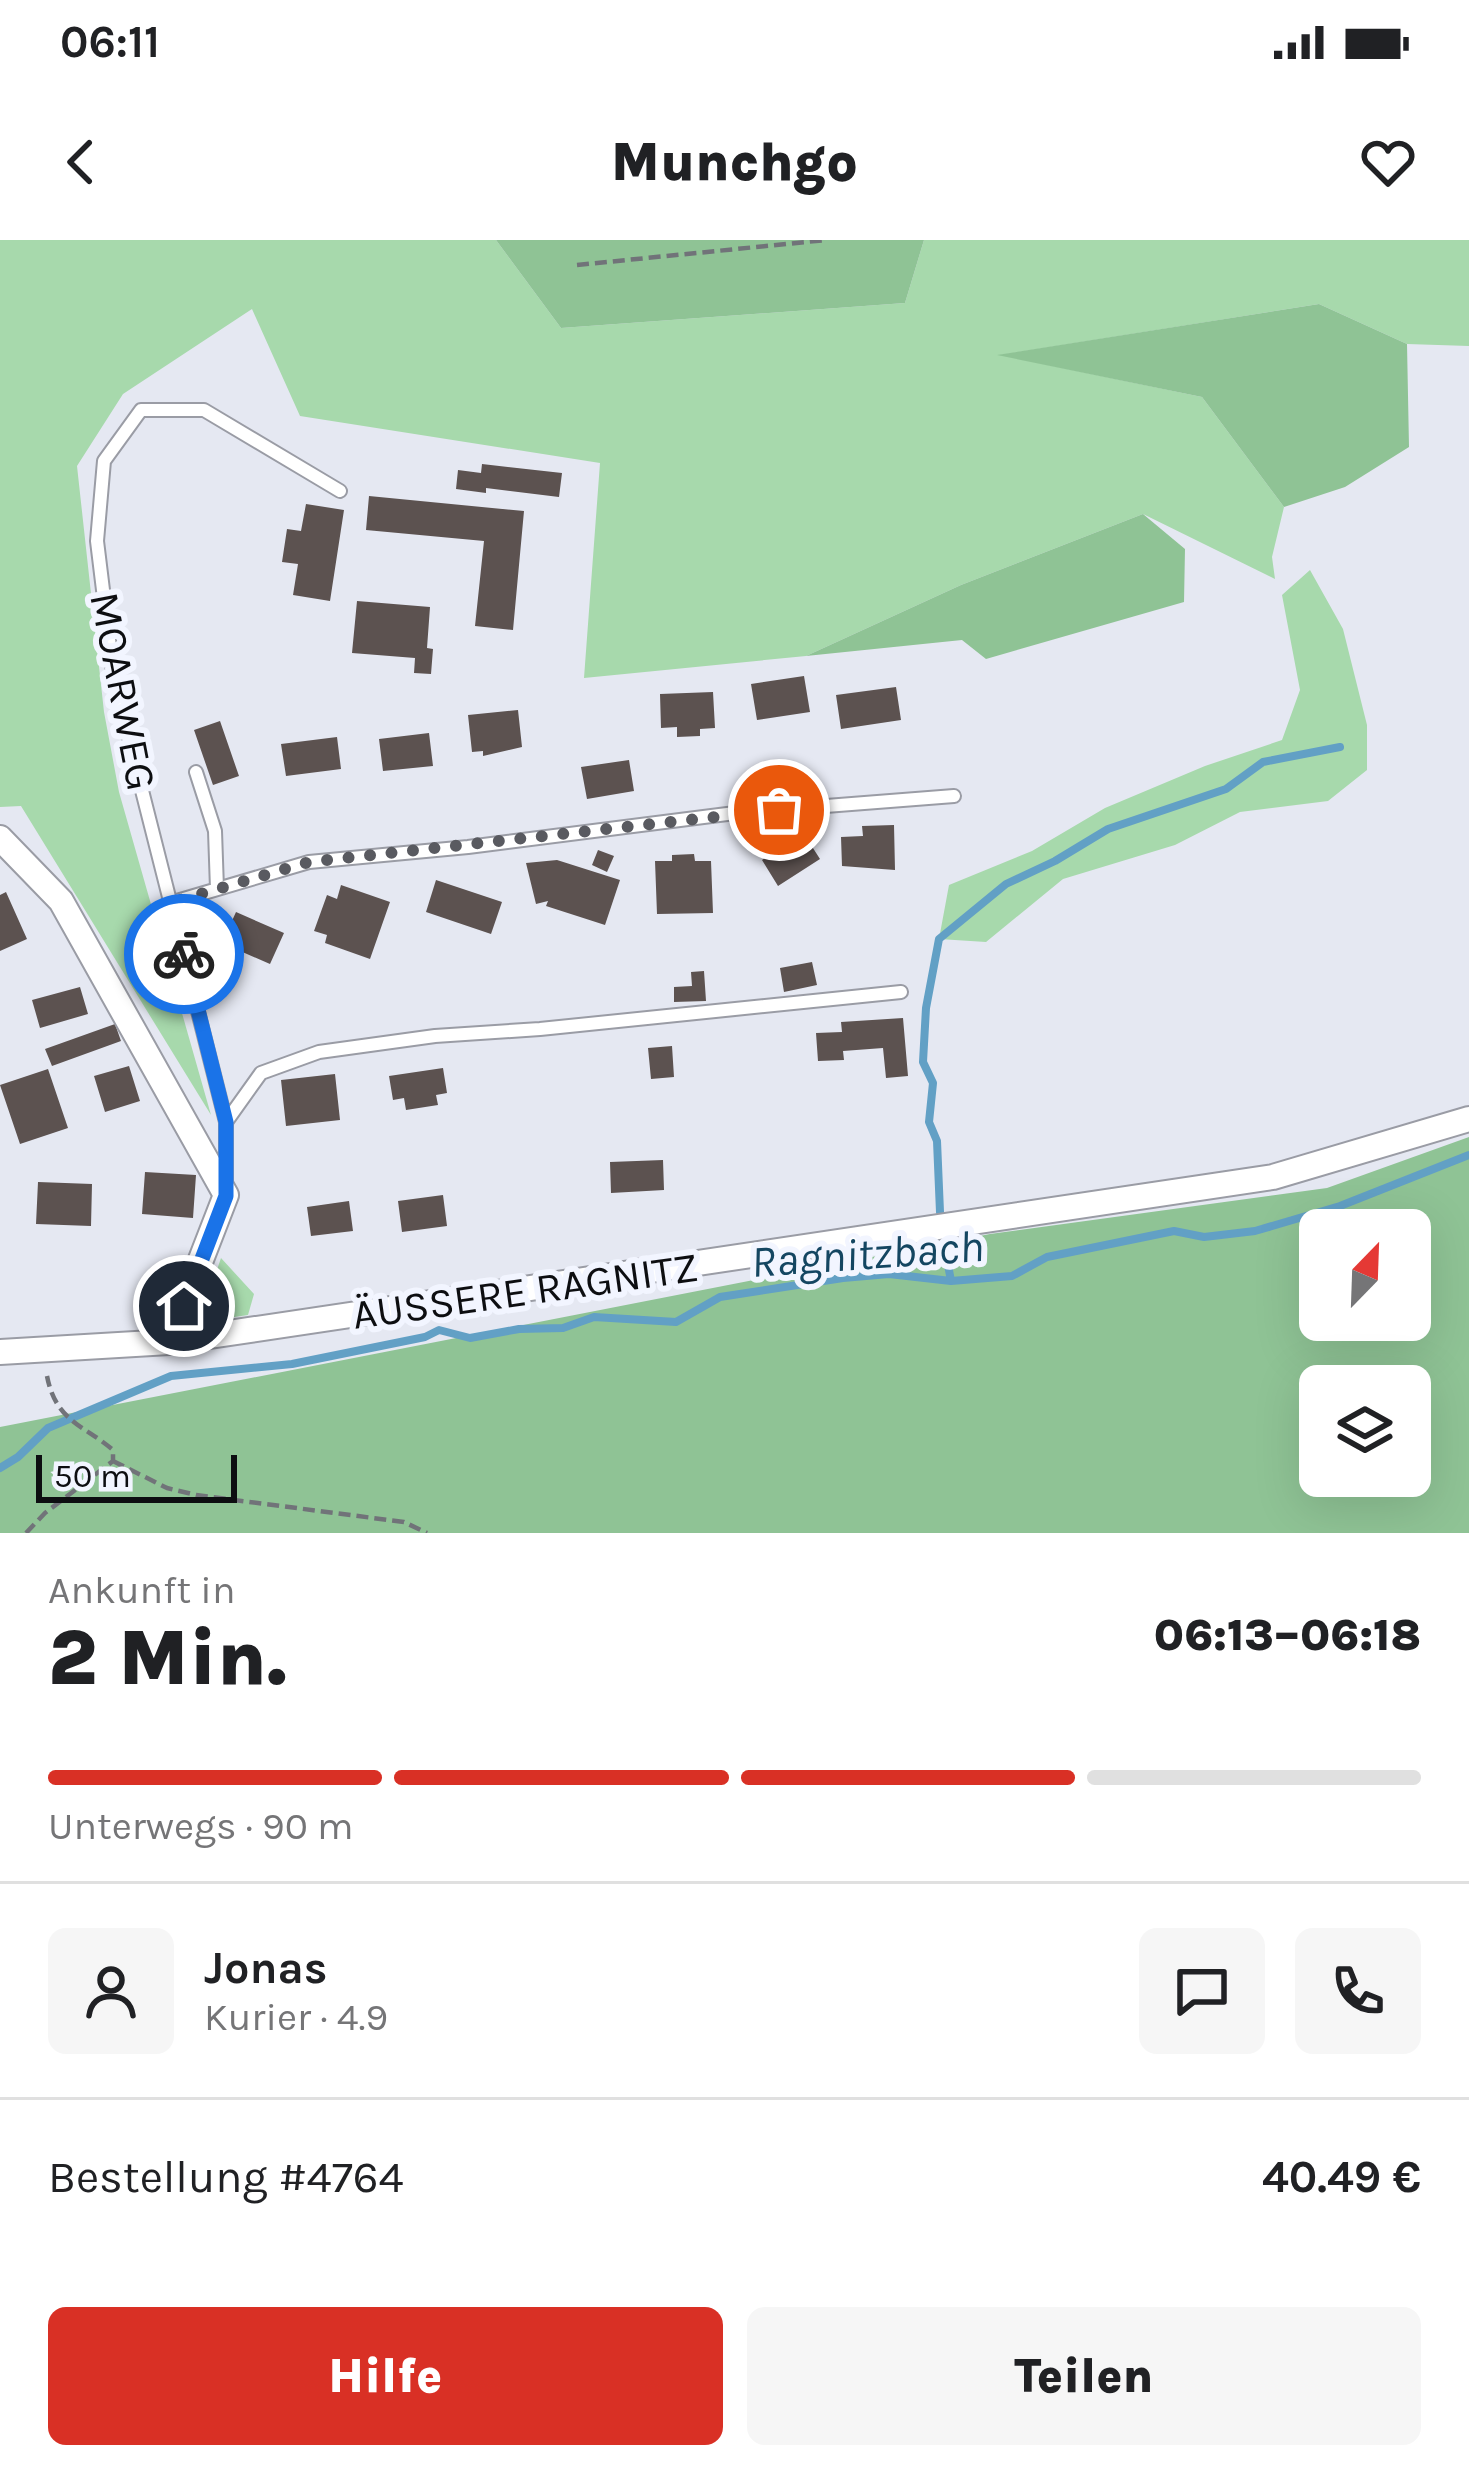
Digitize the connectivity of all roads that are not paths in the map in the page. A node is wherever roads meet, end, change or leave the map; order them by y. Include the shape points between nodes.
1 (340, 491) dead end
2 (196, 772) dead end
3 (953, 796) dead end
4 (0, 838) edge
5 (218, 889) junction
6 (170, 903) junction
7 (901, 992) dead end
8 (1469, 1119) edge
9 (226, 1122) junction
10 (226, 1196) junction
11 (170, 1342) junction
12 (0, 1352) edge

1 - 6 lane, MOARWEG via 205,410 141,410 104,461 97,541 114,680
2 - 5 lane via 215,832
3 - 5 lane via 309,862
4 - 10 street via 61,901
5 - 6 lane
6 - 9 lane, MOARWEG
7 - 9 lane via 320,1052 261,1073
8 - 11 street, ÄUSSERE RAGNITZ via 1273,1177
9 - 10 lane, MOARWEG
10 - 11 street
11 - 12 street, ÄUSSERE RAGNITZ

